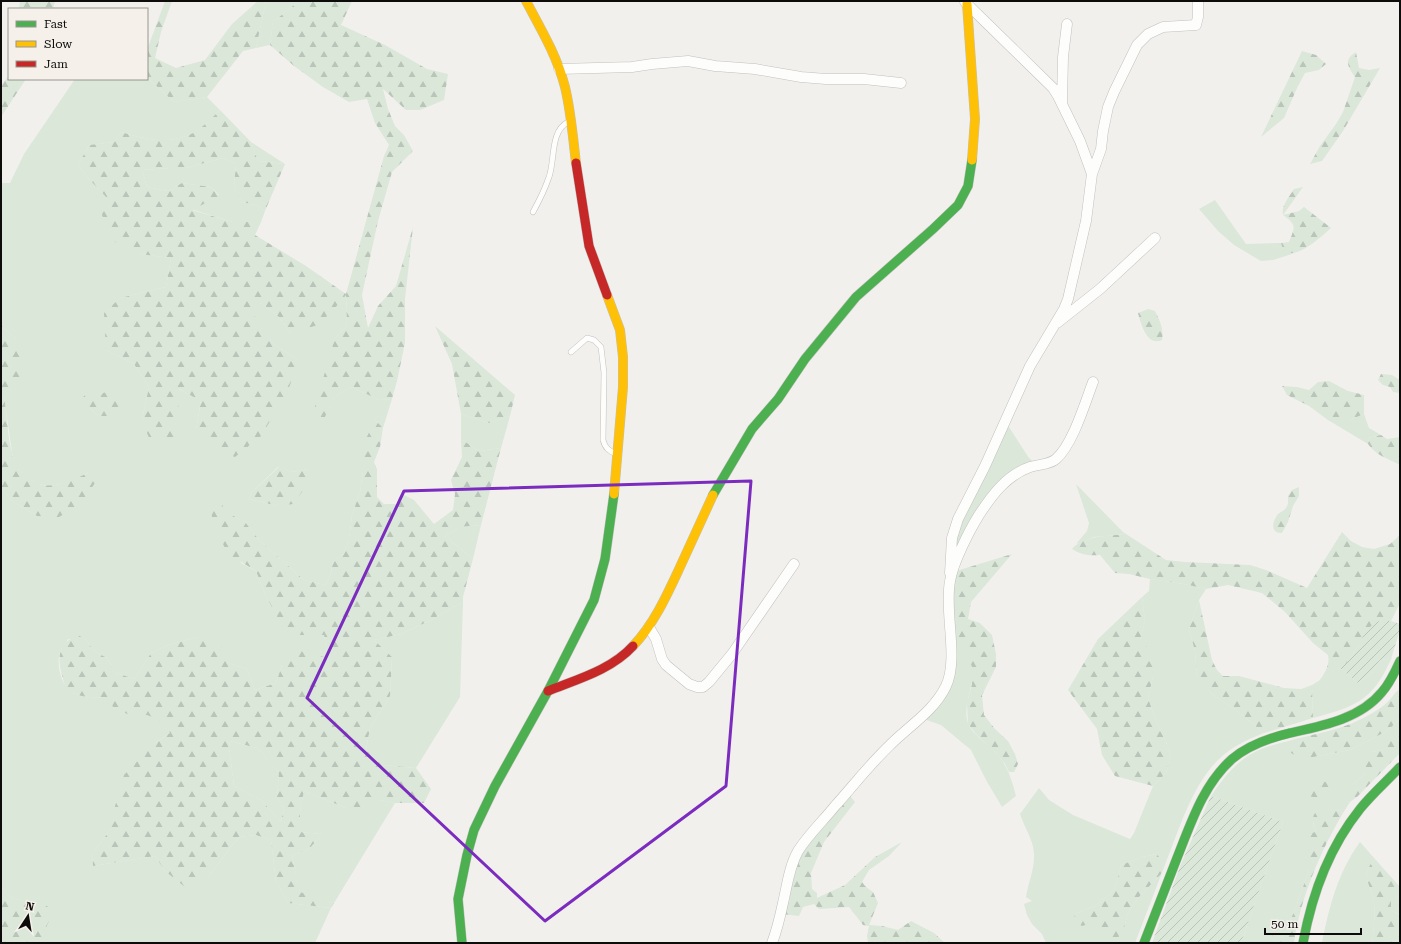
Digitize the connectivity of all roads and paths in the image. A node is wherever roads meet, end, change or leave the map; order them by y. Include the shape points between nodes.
1 (526, 1) edge
2 (1198, 1) edge
3 (965, 2) edge
4 (1067, 24) dead end
5 (559, 69) junction
6 (901, 82) dead end
7 (1062, 104) junction
8 (570, 121) junction
9 (1092, 174) junction
10 (533, 212) dead end
11 (1155, 238) dead end
12 (1052, 327) junction
13 (571, 352) dead end
14 (1093, 382) dead end
15 (617, 454) junction
16 (794, 564) dead end
17 (950, 581) junction
18 (649, 628) junction
19 (1400, 661) edge
20 (548, 691) junction
21 (1400, 767) edge
22 (462, 943) edge
23 (772, 943) edge
24 (1144, 943) edge
25 (1303, 943) edge

1 - 5 main road via 554,52
2 - 9 street via 1196,25 1163,27 1148,34 1135,47 1108,107 1102,149
3 - 7 street via 1045,79
3 - 18 main road via 975,119 970,178 964,196 945,218 860,293 805,359 778,399 752,429 713,495
4 - 7 street
5 - 6 street via 632,67 688,61 801,77
5 - 8 main road via 569,104
7 - 9 street
8 - 10 lane via 563,124 558,133 550,176
8 - 15 main road via 589,246 620,330 623,386
9 - 12 street via 1086,221 1071,289 1064,309
11 - 12 street via 1100,289
12 - 17 street via 1030,366 955,527 951,548
13 - 15 lane via 587,338 594,340 601,347 604,373 603,440 609,451
14 - 17 street via 1072,435 1062,452 1052,461 1016,474 1000,487 973,527
15 - 20 main road via 611,521 605,559 594,600
16 - 18 street via 732,654 703,687 689,684 666,665
17 - 23 street via 951,663 946,686 935,703 886,748 800,849 790,871
18 - 20 main road via 634,646 611,665
19 - 24 main road via 1383,691 1362,710 1336,721 1259,743 1242,752 1219,771 1207,788 1192,819
20 - 22 main road via 495,786 474,830 458,899
21 - 25 main road via 1361,808 1335,844 1316,889

